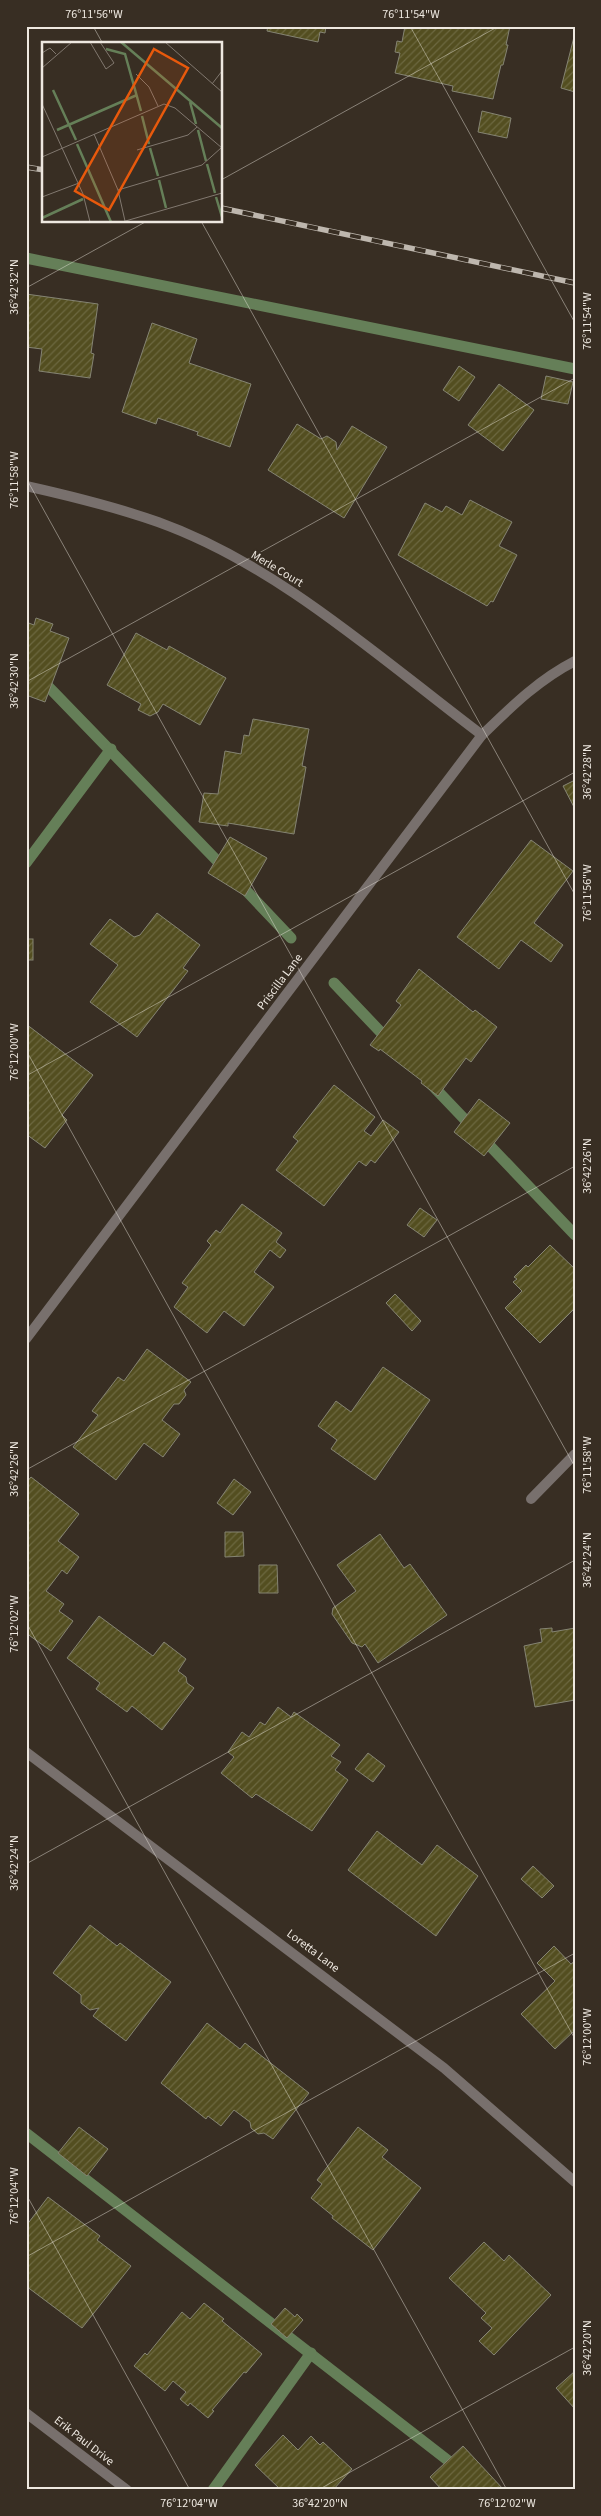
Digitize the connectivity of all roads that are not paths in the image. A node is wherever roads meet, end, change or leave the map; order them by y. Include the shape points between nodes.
1 (26, 486) edge
2 (575, 661) edge
3 (482, 735) junction
4 (26, 1339) edge
5 (575, 1454) edge
6 (531, 1499) dead end
7 (26, 1752) edge
8 (574, 2179) edge
9 (26, 2413) edge
10 (126, 2490) edge

1 - 3 street, Merle Court via 87,500 158,522 217,549 293,592
2 - 3 street, Priscilla Lane via 551,673 521,696
3 - 4 street, Priscilla Lane
5 - 6 street
7 - 8 street, Loretta Lane via 444,2068
9 - 10 street, Erik Paul Drive

